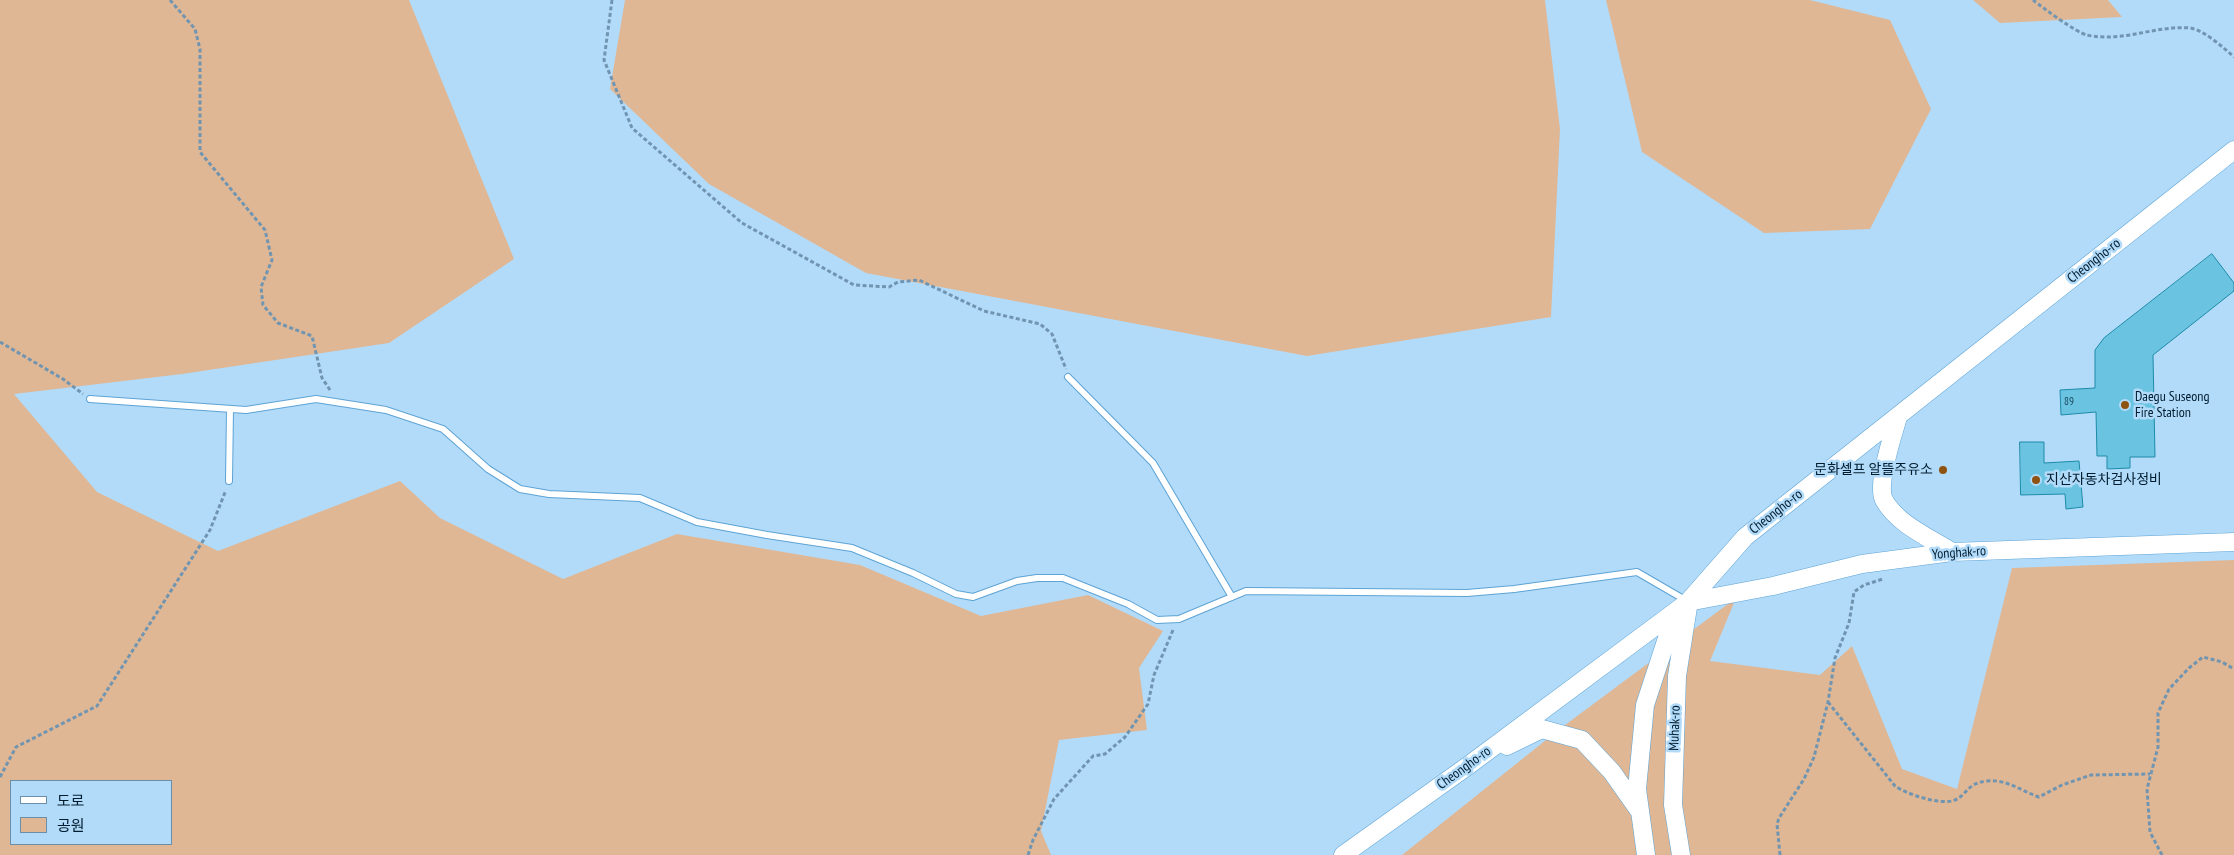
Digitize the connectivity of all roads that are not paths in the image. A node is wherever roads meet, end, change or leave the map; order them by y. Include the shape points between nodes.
1 (2234, 150) edge
2 (1068, 377) road end
3 (90, 399) road end
4 (230, 409) junction
5 (1898, 417) junction
6 (229, 481) road end
7 (2234, 542) edge
8 (1952, 552) junction
9 (1232, 597) junction
10 (1688, 602) junction
11 (1469, 765) junction
12 (1640, 814) junction
13 (1343, 855) edge
14 (1646, 855) edge
15 (1681, 855) edge

1 - 5 main road, Cheongho-ro
2 - 9 lane via 1153,463
3 - 4 lane
4 - 6 lane
4 - 9 lane via 246,410 316,399 386,410 442,429 488,470 520,489 550,494 640,498 697,522 852,548 956,594 973,597 1017,581 1063,578 1128,604 1157,620 1179,619
5 - 8 main road via 1883,473 1884,499 1901,519
5 - 10 main road, Cheongho-ro via 1745,537
7 - 8 main road, Yonghak-ro
8 - 10 main road, Yonghak-ro via 1862,564 1773,586
9 - 10 lane via 1246,591 1467,593 1637,572
10 - 11 main road, Cheongho-ro
10 - 12 main road via 1670,628 1645,705 1637,788
10 - 15 main road, Muhak-ro via 1677,676 1674,805
11 - 12 main road via 1542,729 1582,740 1612,772
11 - 13 main road, Cheongho-ro
12 - 14 main road

